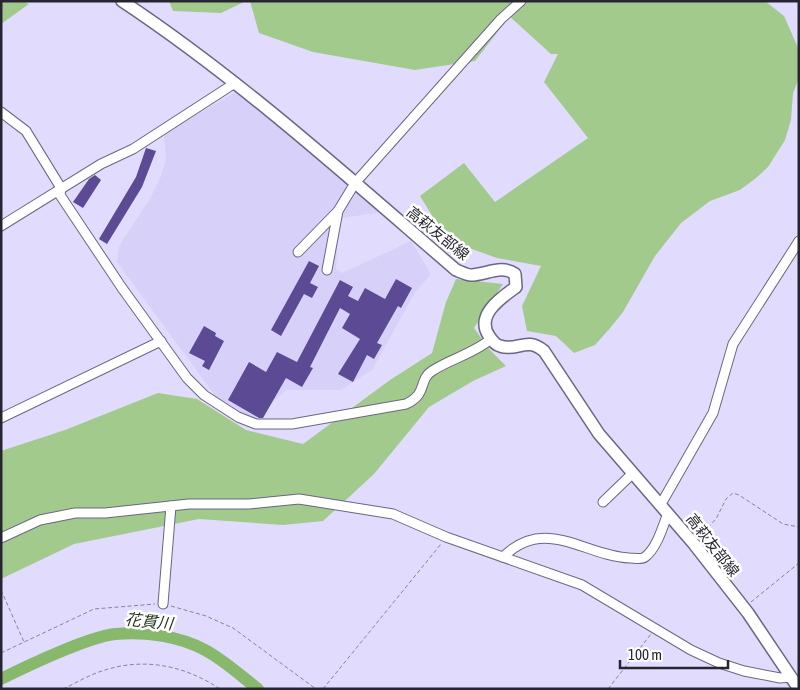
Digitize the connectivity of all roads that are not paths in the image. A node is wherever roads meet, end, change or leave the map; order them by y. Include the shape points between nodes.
1 (122, 1) edge
2 (522, 1) edge
3 (235, 83) junction
4 (2, 116) edge
5 (355, 183) junction
6 (61, 188) junction
7 (338, 211) junction
8 (1, 226) edge
9 (799, 241) edge
10 (298, 252) dead end
11 (327, 270) dead end
12 (490, 339) junction
13 (161, 341) junction
14 (1, 418) edge
15 (633, 473) junction
16 (603, 502) dead end
17 (171, 506) junction
18 (665, 508) junction
19 (1, 538) edge
20 (503, 557) junction
21 (163, 604) road end
22 (791, 677) junction
23 (799, 689) edge

1 - 3 main road, 高萩友部線 via 179,39
2 - 5 street via 501,19
3 - 5 main road, 高萩友部線
3 - 6 street via 134,149
4 - 6 street via 26,131
5 - 7 street
5 - 12 main road, 高萩友部線 via 456,270 470,275 497,270 510,270 515,274 516,287 492,306 485,318
6 - 8 street
6 - 13 street via 60,195
7 - 10 street
7 - 11 street
9 - 18 street via 733,344 713,413
12 - 13 street via 481,347 430,372 420,395 406,404 292,424 256,424 238,417 204,395 187,378
12 - 15 main road, 高萩友部線 via 500,346 530,343 544,351 600,434
13 - 14 street
15 - 16 street
15 - 18 main road, 高萩友部線
17 - 19 street via 105,514 75,513 40,520
17 - 20 street via 299,500 324,502 393,514
17 - 21 street
18 - 20 street via 655,542 641,559 616,557 571,541 543,538 512,548
18 - 22 main road, 高萩友部線 via 748,614
20 - 22 street via 582,585 719,663 744,672
22 - 23 main road, 高萩友部線

